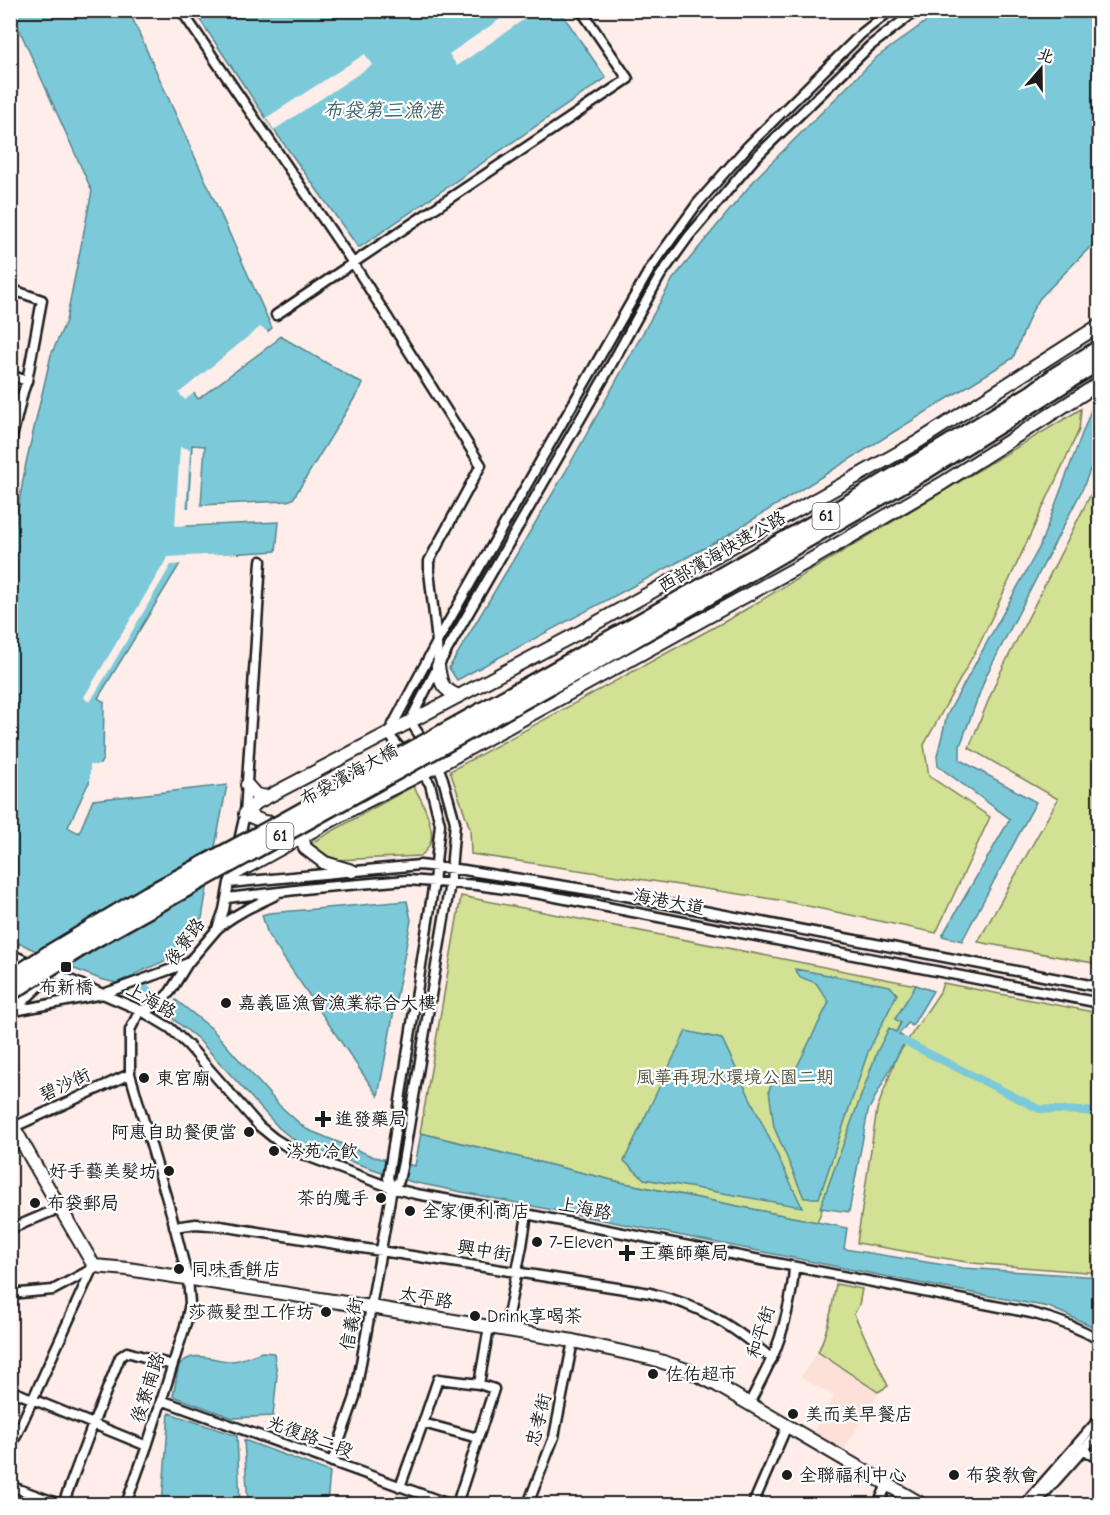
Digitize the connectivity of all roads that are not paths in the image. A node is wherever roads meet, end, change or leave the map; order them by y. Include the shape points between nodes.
1 (181, 10) edge
2 (581, 10) edge
3 (891, 10) edge
4 (917, 10) edge
5 (353, 263) junction
6 (10, 289) edge
7 (276, 315) dead end
8 (1100, 325) edge
9 (1100, 346) edge
10 (1100, 361) edge
11 (1100, 370) edge
12 (10, 375) edge
13 (27, 381) junction
14 (1100, 383) edge
15 (1007, 420) junction
16 (11, 446) edge
17 (261, 561) dead end
18 (437, 642) junction
19 (438, 666) junction
20 (549, 680) junction
21 (458, 696) junction
22 (410, 721) junction
23 (388, 734) junction
24 (439, 765) junction
25 (422, 772) junction
26 (247, 785) junction
27 (267, 797) junction
28 (245, 814) junction
29 (322, 825) junction
30 (302, 836) junction
31 (436, 867) junction
32 (452, 869) junction
33 (352, 872) junction
34 (231, 879) junction
35 (434, 882) junction
36 (450, 883) junction
37 (281, 892) junction
38 (227, 898) junction
39 (217, 929) junction
40 (10, 954) edge
41 (188, 963) junction
42 (53, 973) junction
43 (10, 979) edge
44 (1100, 987) edge
45 (10, 993) edge
46 (103, 994) junction
47 (1100, 1003) edge
48 (12, 1009) edge
49 (140, 1010) junction
50 (130, 1074) junction
51 (12, 1124) edge
52 (392, 1188) junction
53 (60, 1208) junction
54 (527, 1214) junction
55 (174, 1227) junction
56 (10, 1229) edge
57 (382, 1252) junction
58 (794, 1267) junction
59 (517, 1273) junction
60 (188, 1279) junction
61 (10, 1294) edge
62 (371, 1307) junction
63 (489, 1327) junction
64 (505, 1330) junction
65 (1100, 1340) edge
66 (573, 1341) junction
67 (772, 1359) junction
68 (172, 1365) junction
69 (479, 1384) junction
70 (10, 1390) edge
71 (32, 1399) junction
72 (161, 1400) junction
73 (749, 1404) junction
74 (1100, 1418) edge
75 (423, 1423) junction
76 (93, 1424) junction
77 (787, 1426) junction
78 (1100, 1431) edge
79 (478, 1438) junction
80 (147, 1446) junction
81 (1080, 1448) junction
82 (10, 1449) edge
83 (1100, 1460) edge
84 (332, 1462) junction
85 (887, 1485) junction
86 (10, 1486) edge
87 (400, 1487) junction
88 (62, 1504) edge
89 (126, 1504) edge
90 (449, 1504) edge
91 (457, 1504) edge
92 (528, 1504) edge
93 (753, 1504) edge
94 (878, 1504) edge
95 (921, 1504) edge
96 (1025, 1504) edge
97 (1035, 1504) edge

1 - 5 street
2 - 5 street via 628,79
3 - 18 street via 861,34 748,146 697,204 645,279
4 - 19 street via 870,46 756,157 689,236 660,276
5 - 7 street
5 - 18 street via 481,465 429,561
6 - 13 street via 42,300
8 - 21 street via 906,448 582,631
9 - 20 highway, 西部濱海快速公路 / 61 via 1032,393
10 - 15 highway, 西部濱海快速公路 / 61
11 - 15 highway
12 - 13 street
13 - 16 street
14 - 24 street via 807,562
15 - 20 highway, 西部濱海快速公路 / 61 via 590,665
17 - 26 street, 後寮路
18 - 19 street
18 - 23 street
19 - 21 street via 441,683
19 - 22 street
20 - 43 highway, 布袋濱海大橋 / 61, bridge via 147,894
20 - 45 highway, 布袋濱海大橋 / 61, bridge via 92,940
21 - 22 street
22 - 23 street
22 - 24 street
23 - 25 street
23 - 27 street
24 - 25 street
24 - 32 street via 455,822
25 - 29 street
25 - 31 street via 430,784 440,824
26 - 27 street via 256,795
26 - 28 street, 後寮路
27 - 28 street
28 - 29 street via 264,822
28 - 34 street, 後寮路
29 - 30 street
30 - 33 street via 305,848 324,864
30 - 34 street
31 - 32 street, 海港大道
31 - 33 street, 海港大道
31 - 35 street
32 - 36 street
32 - 44 street, 海港大道 via 621,895
33 - 34 street, 海港大道
34 - 38 street, 後寮路
35 - 36 street, 海港大道
35 - 37 street, 海港大道 via 407,880
35 - 52 street via 388,1178
36 - 47 street, 海港大道 via 540,894
36 - 52 street via 403,1162 399,1181
37 - 38 street, 海港大道
37 - 39 street
38 - 39 street, 後寮路
39 - 41 street, 後寮路
40 - 42 street, 上海路
41 - 46 street
41 - 49 street, 後寮路 via 155,1007
42 - 46 street, 上海路
42 - 48 street
46 - 48 street
46 - 49 street, 上海路
49 - 50 street via 130,1030
49 - 52 street, 上海路 via 170,1028 188,1045 275,1139 296,1152
50 - 51 street, 碧沙街
50 - 55 street
51 - 53 street, 太平路
52 - 54 street, 上海路
52 - 57 street, 信義街
53 - 56 street
53 - 60 street, 太平路 via 94,1266
54 - 58 street, 上海路
54 - 59 street
55 - 57 street, 興中街 via 207,1224
55 - 60 street
57 - 59 street, 興中街
57 - 62 street, 信義街
58 - 65 street, 上海路 via 1051,1318
58 - 67 street, 和平街
59 - 64 street
59 - 67 street, 興中街 via 650,1293 689,1305 737,1331
60 - 62 street, 太平路
60 - 68 street, 後寮南路 via 190,1303
61 - 71 street via 53,1290 92,1269
62 - 63 street, 太平路
62 - 84 street, 信義街 via 355,1397
63 - 64 street, 太平路
63 - 69 street
64 - 66 street, 太平路
66 - 73 street, 太平路 via 687,1370
66 - 92 street, 忠孝街 via 554,1437
67 - 73 street, 和平街
68 - 72 street, 後寮南路
68 - 76 street via 127,1352 120,1357
69 - 75 street via 438,1379
69 - 79 street via 494,1389
70 - 71 street
71 - 76 street
71 - 82 street
72 - 80 street, 後寮南路
72 - 84 street, 光復路二段
73 - 77 street, 太平路
74 - 81 street
75 - 79 street
75 - 87 street
76 - 80 street
76 - 88 street
77 - 85 street, 太平路
77 - 93 street
78 - 81 street
79 - 91 street
80 - 89 street, 後寮南路
81 - 83 street
81 - 96 street
81 - 97 street
84 - 87 street, 光復路二段
85 - 94 street
85 - 95 street, 太平路
86 - 88 street
87 - 90 street, 光復路二段

